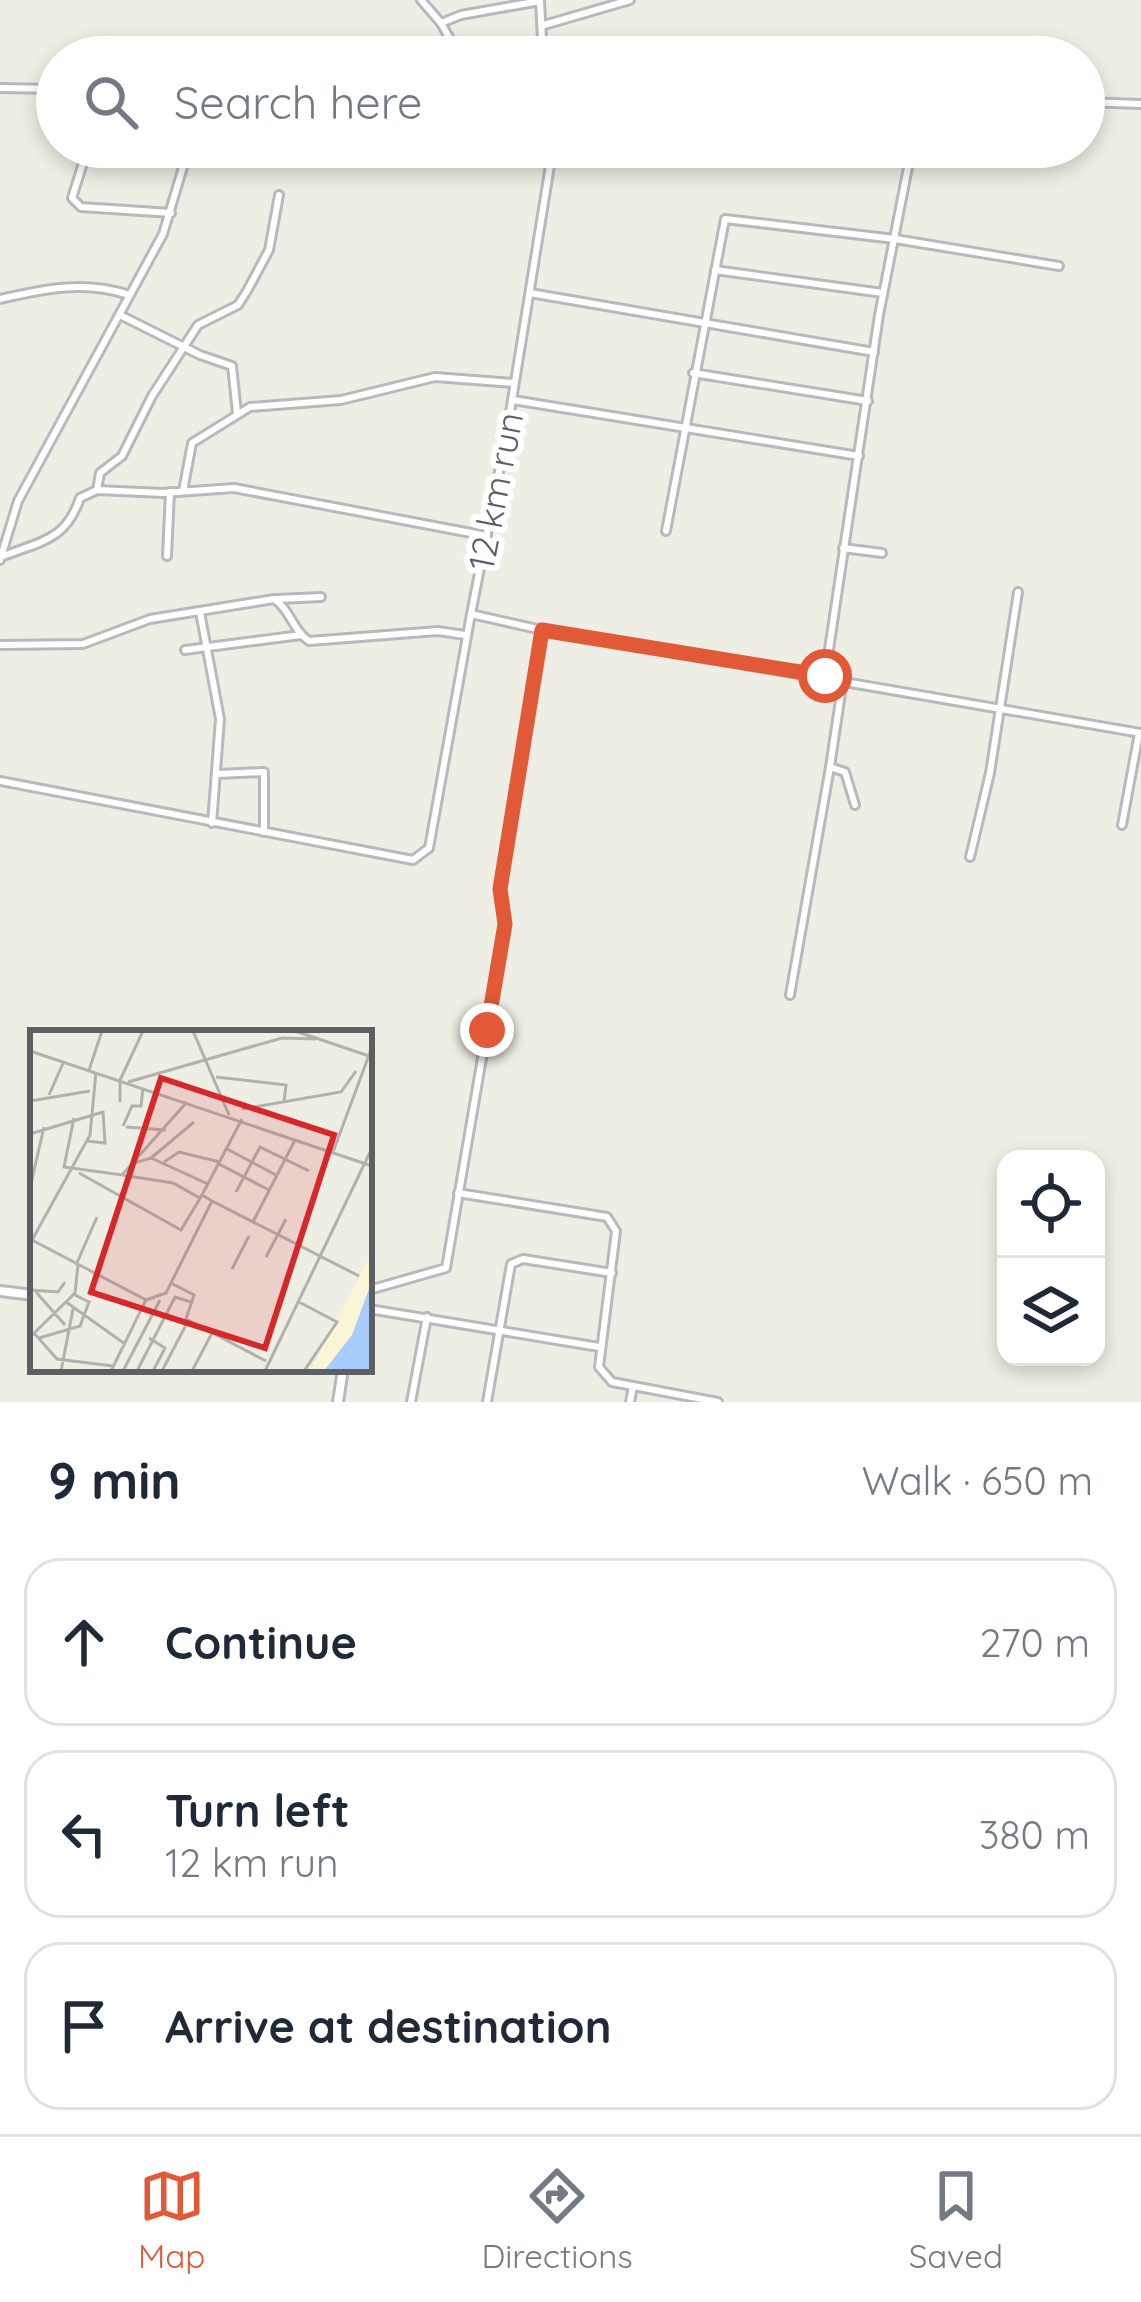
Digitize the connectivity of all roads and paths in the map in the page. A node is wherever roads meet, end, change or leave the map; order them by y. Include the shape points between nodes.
1 (421, 0) edge
2 (630, 0) edge
3 (441, 23) junction
4 (544, 25) junction
5 (448, 36) edge
6 (540, 36) edge
7 (0, 88) edge
8 (36, 89) edge
9 (1105, 103) edge
10 (1141, 104) edge
11 (81, 168) edge
12 (183, 168) edge
13 (551, 168) edge
14 (908, 168) edge
15 (279, 195) dead end
16 (171, 213) junction
17 (895, 239) junction
18 (1060, 266) dead end
19 (715, 270) junction
20 (530, 292) junction
21 (884, 293) junction
22 (130, 296) junction
23 (0, 299) edge
24 (119, 315) junction
25 (704, 322) junction
26 (182, 344) junction
27 (874, 352) junction
28 (693, 373) junction
29 (515, 383) junction
30 (512, 400) junction
31 (868, 401) junction
32 (237, 412) junction
33 (684, 428) junction
34 (859, 456) junction
35 (97, 490) junction
36 (183, 491) junction
37 (170, 492) junction
38 (667, 531) dead end
39 (487, 536) junction
40 (843, 548) junction
41 (882, 553) dead end
42 (167, 556) dead end
43 (2, 558) edge
44 (1018, 592) dead end
45 (321, 597) dead end
46 (274, 599) junction
47 (200, 611) junction
48 (471, 614) junction
49 (542, 630) junction
50 (301, 635) junction
51 (465, 635) junction
52 (0, 645) edge
53 (207, 647) junction
54 (185, 650) dead end
55 (825, 676) junction
56 (843, 680) junction
57 (1000, 708) junction
58 (1140, 733) edge
59 (830, 767) junction
60 (218, 774) junction
61 (0, 781) edge
62 (856, 806) dead end
63 (212, 823) junction
64 (1122, 825) dead end
65 (264, 832) junction
66 (970, 857) dead end
67 (790, 995) dead end
68 (458, 1193) junction
69 (612, 1273) junction
70 (372, 1289) edge
71 (0, 1291) edge
72 (30, 1295) edge
73 (372, 1310) edge
74 (427, 1317) junction
75 (497, 1329) junction
76 (599, 1347) junction
77 (343, 1372) edge
78 (633, 1386) junction
79 (338, 1402) edge
80 (411, 1402) edge
81 (487, 1402) edge
82 (630, 1402) edge
83 (718, 1402) edge

1 - 3 street
2 - 4 street
3 - 4 street via 540,1
3 - 5 street
4 - 6 street
7 - 8 street
9 - 10 street
11 - 16 street via 72,198 81,207
12 - 16 street
13 - 20 street, 12 km run
14 - 17 street
15 - 26 street via 269,250 238,305 198,325
16 - 22 street
17 - 18 street
17 - 19 street via 725,219
17 - 21 street
19 - 21 street
19 - 25 street
20 - 25 street
20 - 29 street, 12 km run
21 - 27 street
22 - 23 street via 81,285
22 - 24 street
24 - 26 street
24 - 43 street via 18,501
25 - 27 street
25 - 28 street
26 - 32 street via 232,366
26 - 35 street
27 - 31 street
28 - 31 street
28 - 33 street
29 - 30 street, 12 km run
29 - 32 street via 435,377 341,400
30 - 33 street
30 - 39 street, 12 km run
31 - 34 street
32 - 36 street via 193,443
33 - 34 street
33 - 38 street
34 - 40 street
35 - 37 street
35 - 43 street via 80,497 67,529
36 - 37 street
36 - 39 street via 234,488
37 - 42 street
39 - 48 street, 12 km run
40 - 41 street
40 - 55 street
44 - 57 street
45 - 46 street
46 - 47 street
46 - 50 street
47 - 52 street via 83,644
47 - 53 street
48 - 49 street, 12 km run
48 - 51 street
49 - 55 street, 12 km run
49 - 68 street via 500,889 505,924
50 - 51 street
50 - 53 street
51 - 65 street via 423,855 413,860
53 - 54 street
53 - 60 street via 220,719
55 - 56 street, 12 km run
56 - 57 street, 12 km run
56 - 59 street
57 - 58 street, 12 km run
57 - 66 street
58 - 64 street
59 - 62 street via 845,772
59 - 67 street
60 - 63 street
60 - 65 street via 264,772
61 - 63 street
63 - 65 street
68 - 69 street via 607,1216 616,1231
68 - 70 street via 446,1268
69 - 75 street via 515,1260
69 - 76 street
71 - 72 street
73 - 74 street
74 - 75 street
74 - 80 street
75 - 76 street
75 - 81 street
76 - 78 street via 603,1374
77 - 79 street
78 - 82 street
78 - 83 street

